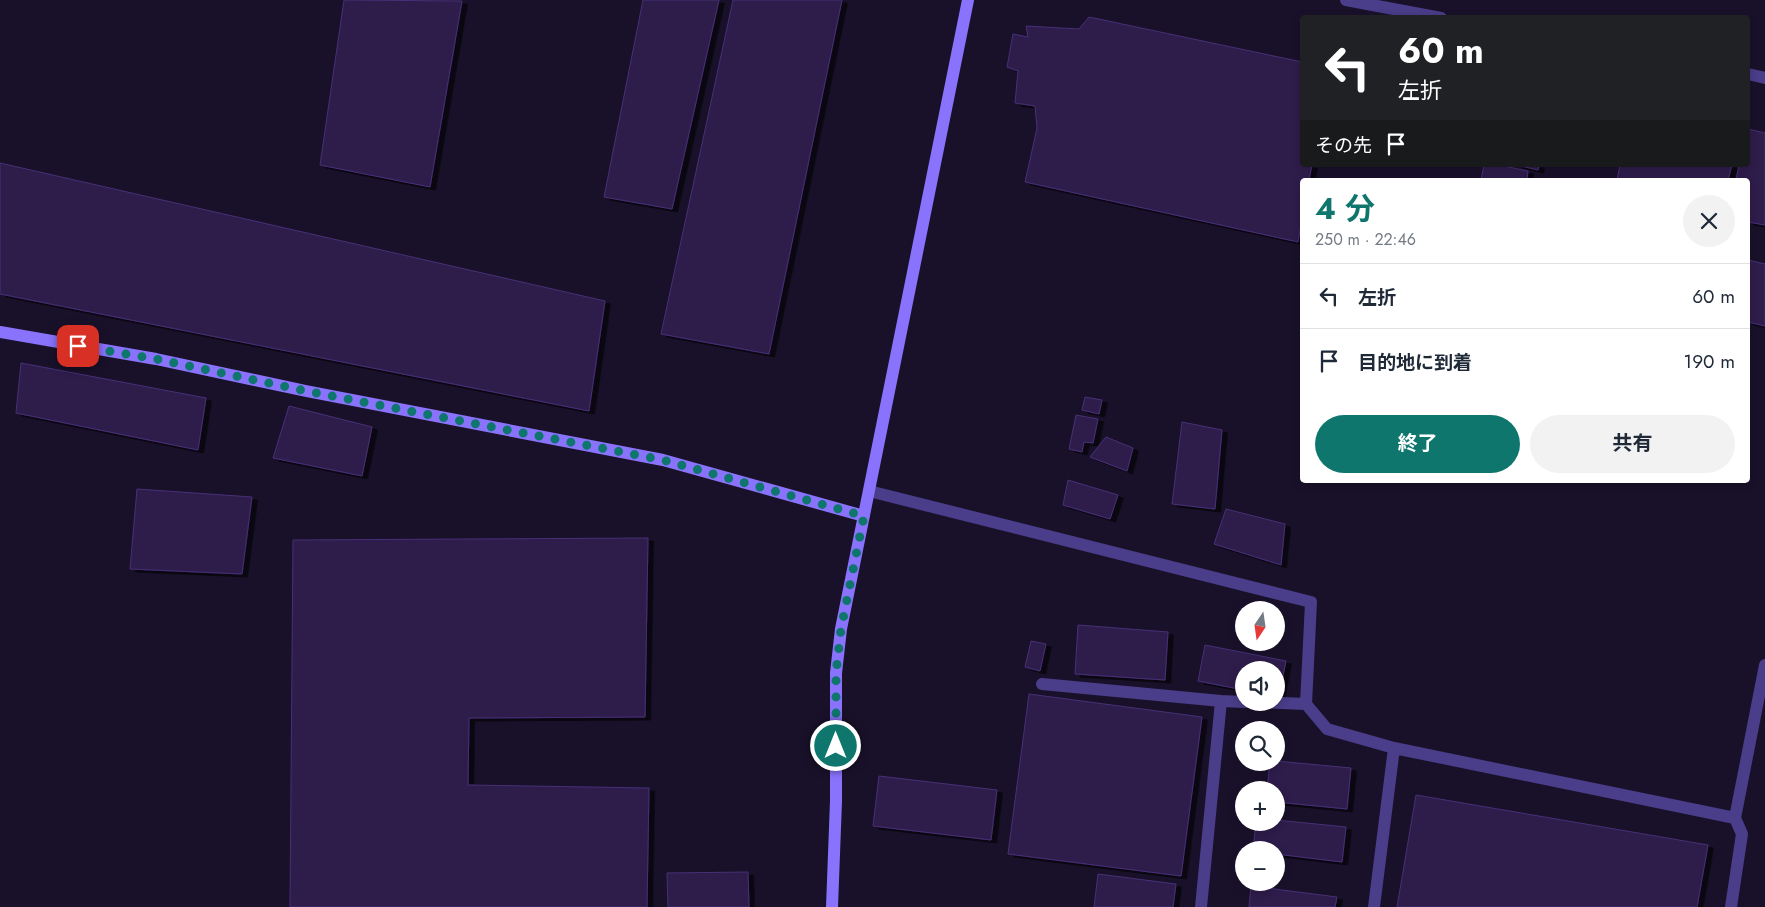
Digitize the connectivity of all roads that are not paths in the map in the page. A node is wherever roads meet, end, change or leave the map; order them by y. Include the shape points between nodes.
1 (968, 0) edge
2 (1346, 0) edge
3 (1425, 15) edge
4 (1750, 74) edge
5 (1765, 78) edge
6 (0, 332) edge
7 (869, 491) junction
8 (864, 516) junction
9 (1765, 665) edge
10 (1042, 684) dead end
11 (1221, 701) junction
12 (1235, 702) edge
13 (1285, 703) edge
14 (1306, 704) junction
15 (1394, 748) junction
16 (1735, 818) junction
17 (832, 907) edge
18 (1201, 907) edge
19 (1374, 907) edge
20 (1731, 907) edge

1 - 7 street
2 - 3 street
4 - 5 street
6 - 8 street via 156,359 663,460
7 - 8 street
7 - 14 street via 1311,602
8 - 17 street via 841,629 836,673
9 - 16 street
10 - 11 street
11 - 12 street
11 - 18 street
13 - 14 street
14 - 15 street via 1327,729
15 - 16 street
15 - 19 street
16 - 20 street via 1742,834

